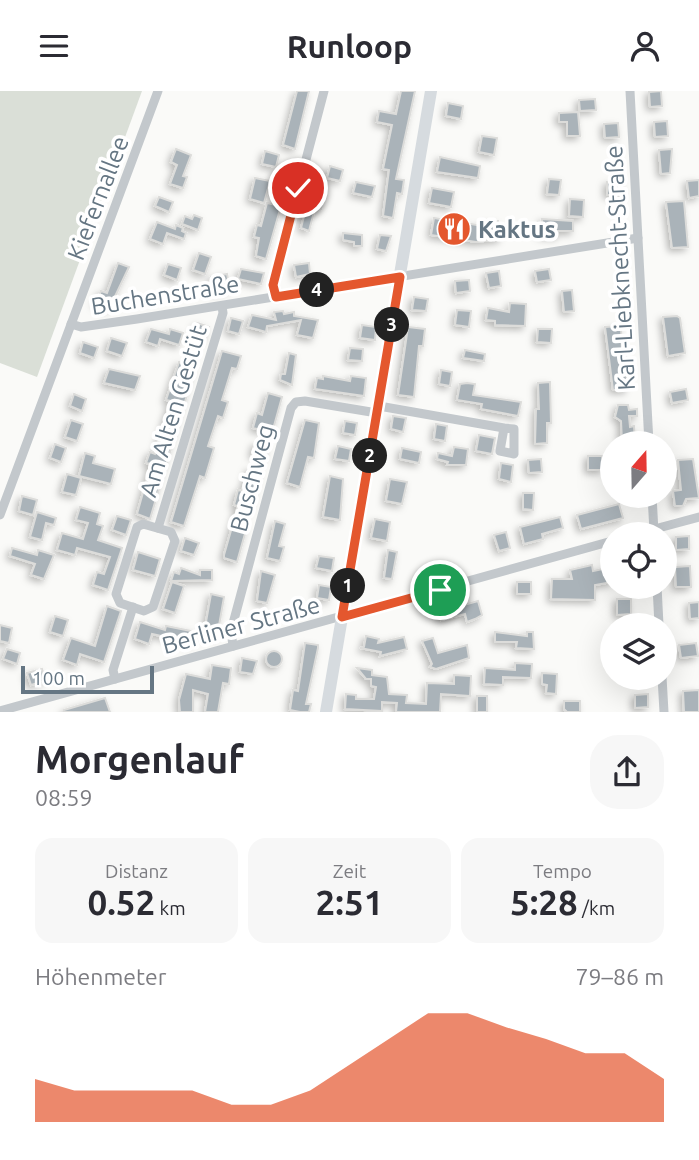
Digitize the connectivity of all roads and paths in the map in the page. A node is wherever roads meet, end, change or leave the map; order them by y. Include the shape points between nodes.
1 (159, 91) edge
2 (324, 91) edge
3 (431, 91) edge
4 (630, 91) edge
5 (638, 238) junction
6 (400, 277) junction
7 (276, 297) junction
8 (222, 306) junction
9 (71, 324) junction
10 (378, 410) junction
11 (503, 428) dead end
12 (648, 431) edge
13 (0, 515) edge
14 (699, 517) edge
15 (677, 524) edge
16 (158, 528) junction
17 (600, 544) edge
18 (133, 607) junction
19 (342, 617) junction
20 (233, 646) junction
21 (115, 679) junction
22 (663, 690) edge
23 (0, 711) edge
24 (326, 712) edge
25 (664, 712) edge

1 - 9 street, Kiefernallee
2 - 7 street via 273,285
3 - 6 street
4 - 5 street, Karl-Liebknecht-Straße
5 - 6 street, Buchenstraße
5 - 12 street, Karl-Liebknecht-Straße
6 - 7 street, Buchenstraße
6 - 10 street
7 - 8 street, Buchenstraße
8 - 9 street, Buchenstraße via 82,327
8 - 16 street, Am Alten Gestüt
9 - 13 street, Kiefernallee
10 - 11 street, Buschweg
10 - 19 street
10 - 20 street, Buschweg via 305,401 291,408 231,631
14 - 15 street
16 - 18 street, Am Alten Gestüt via 171,532 176,541 153,607 144,611
16 - 18 street, Am Alten Gestüt via 137,527 116,594 120,603
17 - 19 street, Berliner Straße
18 - 21 street via 113,670
19 - 20 street, Berliner Straße
19 - 24 street
20 - 21 street, Berliner Straße
21 - 23 street, Berliner Straße
22 - 25 street

